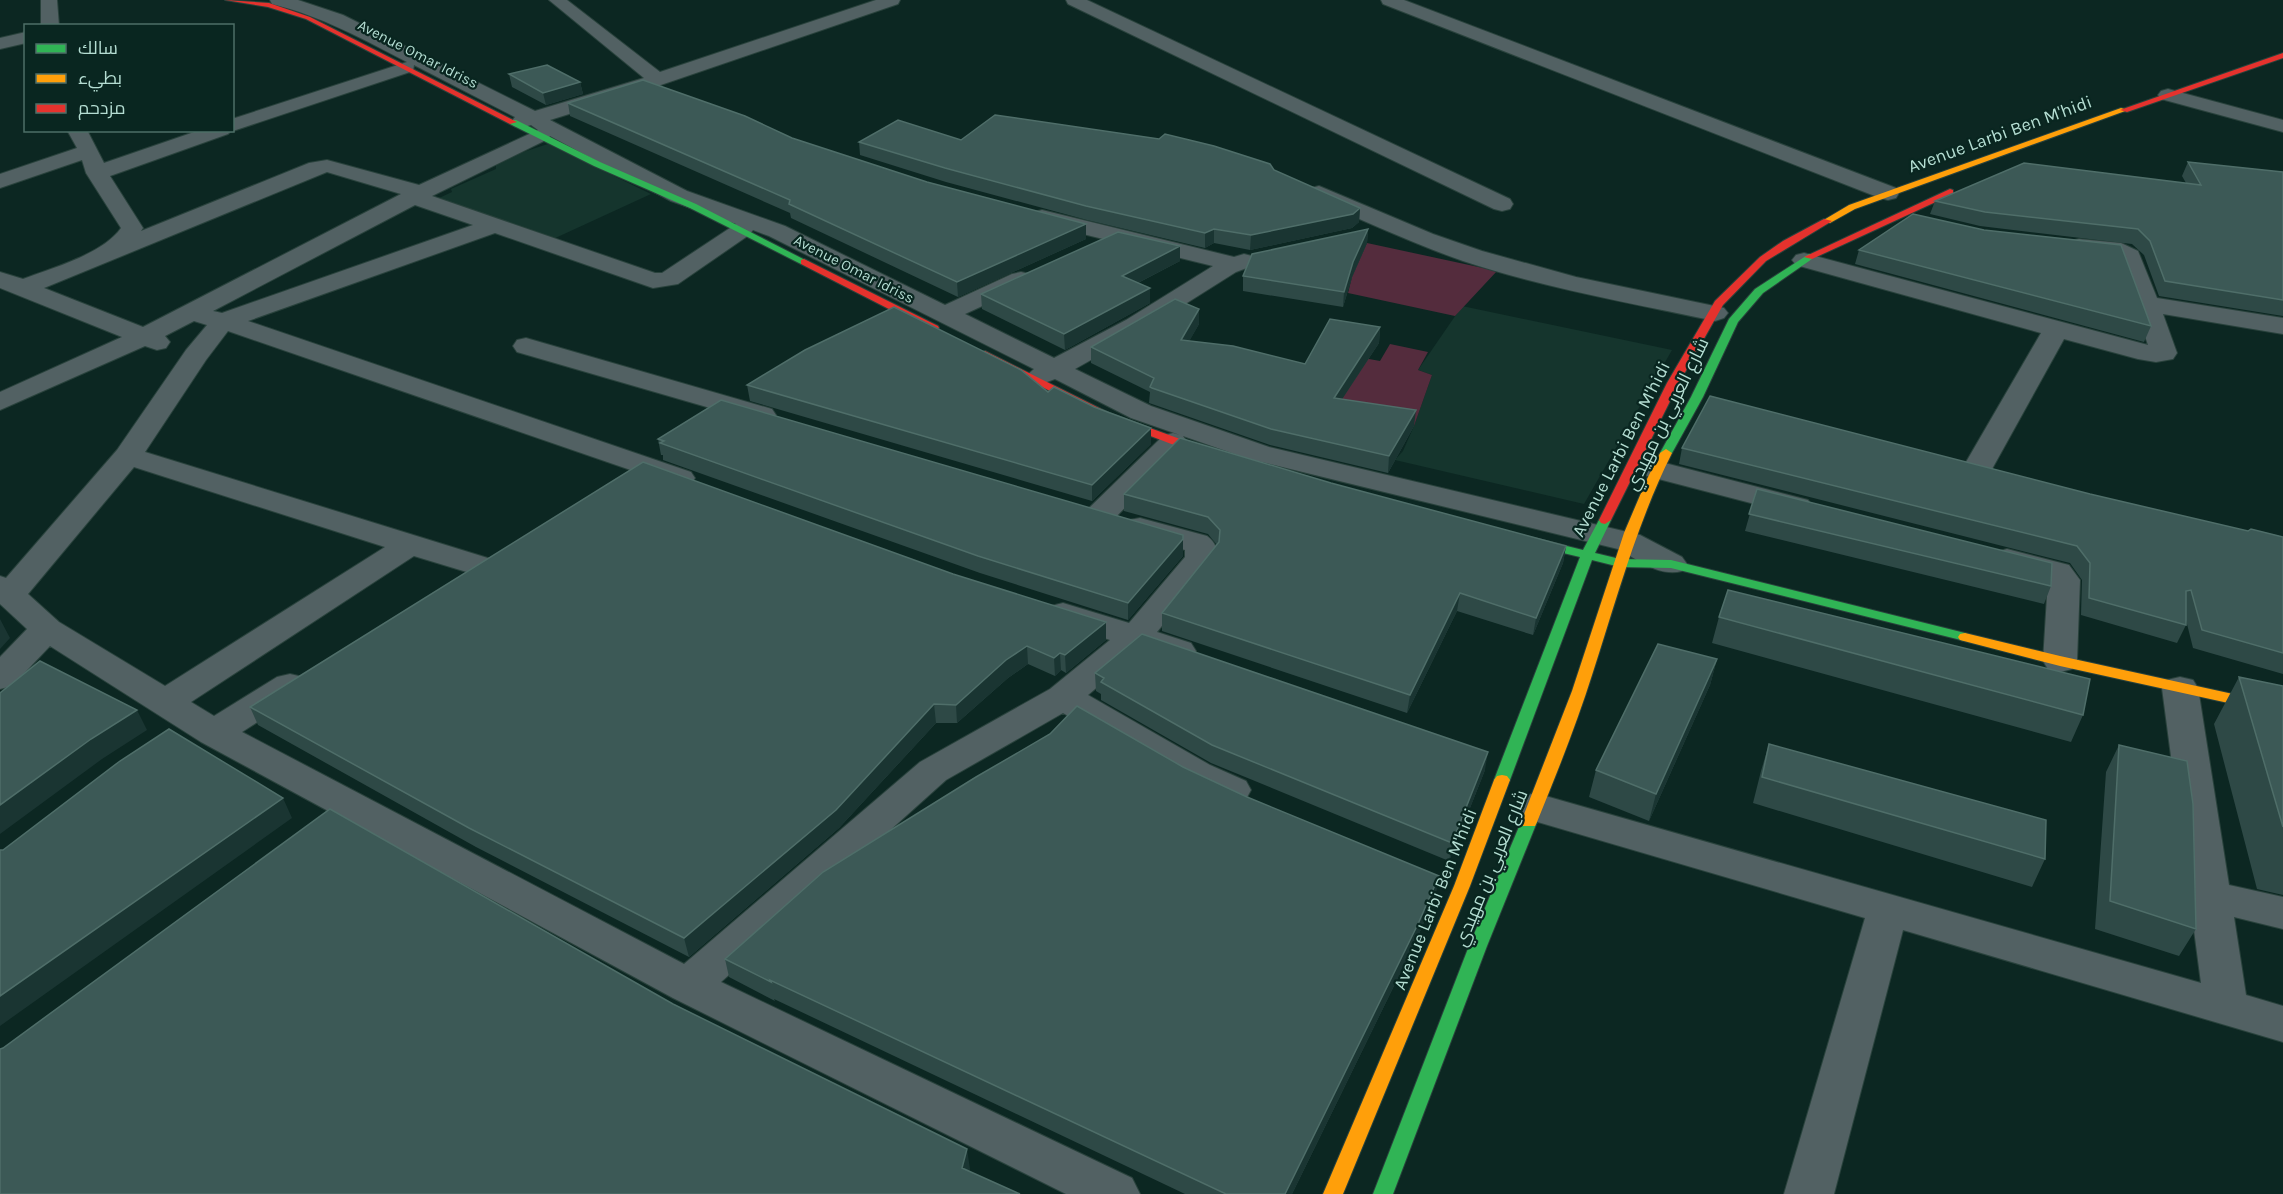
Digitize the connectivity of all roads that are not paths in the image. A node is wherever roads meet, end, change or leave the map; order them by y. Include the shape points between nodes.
1 (49, 0) edge
2 (228, 0) edge
3 (278, 0) edge
4 (557, 0) edge
5 (892, 0) edge
6 (1074, 0) edge
7 (1389, 0) edge
8 (50, 24) edge
9 (24, 38) edge
10 (0, 44) edge
11 (2283, 55) edge
12 (406, 67) junction
13 (651, 81) junction
14 (676, 95) edge
15 (2229, 95) dead end
16 (2173, 104) junction
17 (2200, 105) junction
18 (234, 125) edge
19 (530, 125) junction
20 (2283, 126) edge
21 (77, 132) edge
22 (215, 132) edge
23 (89, 151) junction
24 (97, 173) junction
25 (0, 181) edge
26 (1303, 186) edge
27 (1962, 187) edge
28 (1888, 193) junction
29 (413, 197) junction
30 (1502, 204) dead end
31 (1023, 213) edge
32 (1896, 216) junction
33 (1930, 224) edge
34 (496, 225) junction
35 (1395, 225) junction
36 (741, 230) junction
37 (1116, 236) junction
38 (1355, 237) edge
39 (2053, 243) edge
40 (1084, 251) edge
41 (1266, 255) edge
42 (99, 257) junction
43 (1804, 260) junction
44 (1235, 264) junction
45 (1041, 270) edge
46 (11, 283) edge
47 (2147, 304) junction
48 (897, 309) junction
49 (192, 313) junction
50 (1714, 313) junction
51 (223, 321) junction
52 (864, 324) edge
53 (946, 325) junction
54 (2283, 326) edge
55 (2056, 329) junction
56 (144, 337) junction
57 (526, 346) dead end
58 (977, 350) edge
59 (195, 356) junction
60 (1044, 374) junction
61 (751, 385) edge
62 (0, 402) edge
63 (721, 402) junction
64 (693, 420) edge
65 (786, 423) edge
66 (1173, 442) junction
67 (128, 456) junction
68 (1229, 461) edge
69 (1978, 469) edge
70 (1657, 470) junction
71 (709, 489) edge
72 (1068, 507) edge
73 (1829, 514) edge
74 (1099, 516) junction
75 (1508, 535) edge
76 (411, 544) junction
77 (1593, 545) junction
78 (1979, 552) edge
79 (1624, 553) junction
80 (1671, 564) joint
81 (451, 584) edge
82 (4, 590) edge
83 (1035, 604) edge
84 (47, 629) junction
85 (1136, 636) junction
86 (1211, 661) edge
87 (2060, 661) junction
88 (315, 669) edge
89 (0, 678) edge
90 (2180, 688) junction
91 (1063, 697) junction
92 (2283, 710) edge
93 (183, 724) junction
94 (344, 802) junction
95 (1261, 803) edge
96 (1535, 807) junction
97 (306, 830) edge
98 (2210, 896) junction
99 (1888, 909) junction
100 (2283, 913) edge
101 (688, 986) junction
102 (2226, 1006) junction
103 (2283, 1024) edge
104 (1115, 1194) edge
105 (1333, 1194) edge
106 (1383, 1194) edge
107 (1809, 1194) edge

1 - 8 street
2 - 12 main road, Avenue Omar Idriss via 292,12
3 - 19 street via 337,19
4 - 13 street
5 - 13 street
6 - 30 street
7 - 28 street
9 - 10 street
11 - 16 main road, Avenue Larbi Ben M'hidi
12 - 18 street
12 - 19 main road, Avenue Omar Idriss
13 - 14 street
13 - 19 street
15 - 17 main road
16 - 17 street
16 - 28 main road, Avenue Larbi Ben M'hidi
17 - 20 street
19 - 29 street
19 - 36 main road, Avenue Omar Idriss via 597,164
19 - 53 street via 679,196 777,231
21 - 23 street
22 - 24 street
23 - 24 street
23 - 25 street
24 - 42 street via 132,228 123,242
26 - 35 street
27 - 32 main road, شارع العربي بن مهيدي
28 - 50 main road, Avenue Larbi Ben M'hidi via 1852,207 1786,243 1742,279
29 - 34 street
29 - 42 street via 411,189 321,167
29 - 49 street
31 - 37 street
32 - 33 street
32 - 43 main road, شارع العربي بن مهيدي
34 - 36 street via 658,282 669,279
34 - 51 street
35 - 38 street
35 - 50 street via 1441,245 1518,268
36 - 48 main road, Avenue Omar Idriss
37 - 40 street
37 - 44 street
39 - 47 street via 2127,253
41 - 44 street
42 - 46 street
43 - 55 street
43 - 70 main road, شارع العربي بن مهيدي via 1759,291 1733,321 1708,400
44 - 60 street
45 - 53 street
46 - 56 street
47 - 54 street
47 - 55 street via 2165,351 2161,354
48 - 52 street
48 - 53 main road, Avenue Omar Idriss
49 - 51 street
49 - 56 street
50 - 77 main road, Avenue Larbi Ben M'hidi via 1644,439
51 - 59 street
51 - 71 street
53 - 60 street
55 - 69 street
56 - 59 street
56 - 62 street
57 - 63 street
58 - 60 main road
59 - 67 street
60 - 66 main road via 1105,415
60 - 77 street via 1237,446
61 - 63 street
63 - 64 street
63 - 65 street
66 - 68 main road
66 - 74 street
67 - 76 street
67 - 82 street
70 - 73 street
70 - 79 main road, شارع العربي بن مهيدي
72 - 74 street
74 - 85 street via 1201,547 1201,558
75 - 77 main road
76 - 81 street via 493,557
76 - 93 street
77 - 79 street
77 - 105 main road, Avenue Larbi Ben M'hidi via 1446,879 1368,1124
78 - 87 street via 2062,576
79 - 80 street
79 - 96 main road, شارع العربي بن مهيدي via 1585,674
80 - 87 main road
82 - 84 street
83 - 85 street
84 - 89 street
84 - 93 street
85 - 86 street
85 - 91 street
87 - 90 main road
88 - 93 street
90 - 92 main road
90 - 98 street
91 - 95 street via 1197,774
91 - 101 street via 933,771
93 - 94 street
94 - 97 street
94 - 101 street
96 - 99 street
96 - 106 main road, شارع العربي بن مهيدي via 1397,1138
98 - 100 street
98 - 102 street
99 - 102 street
99 - 107 street
101 - 104 street
102 - 103 street

